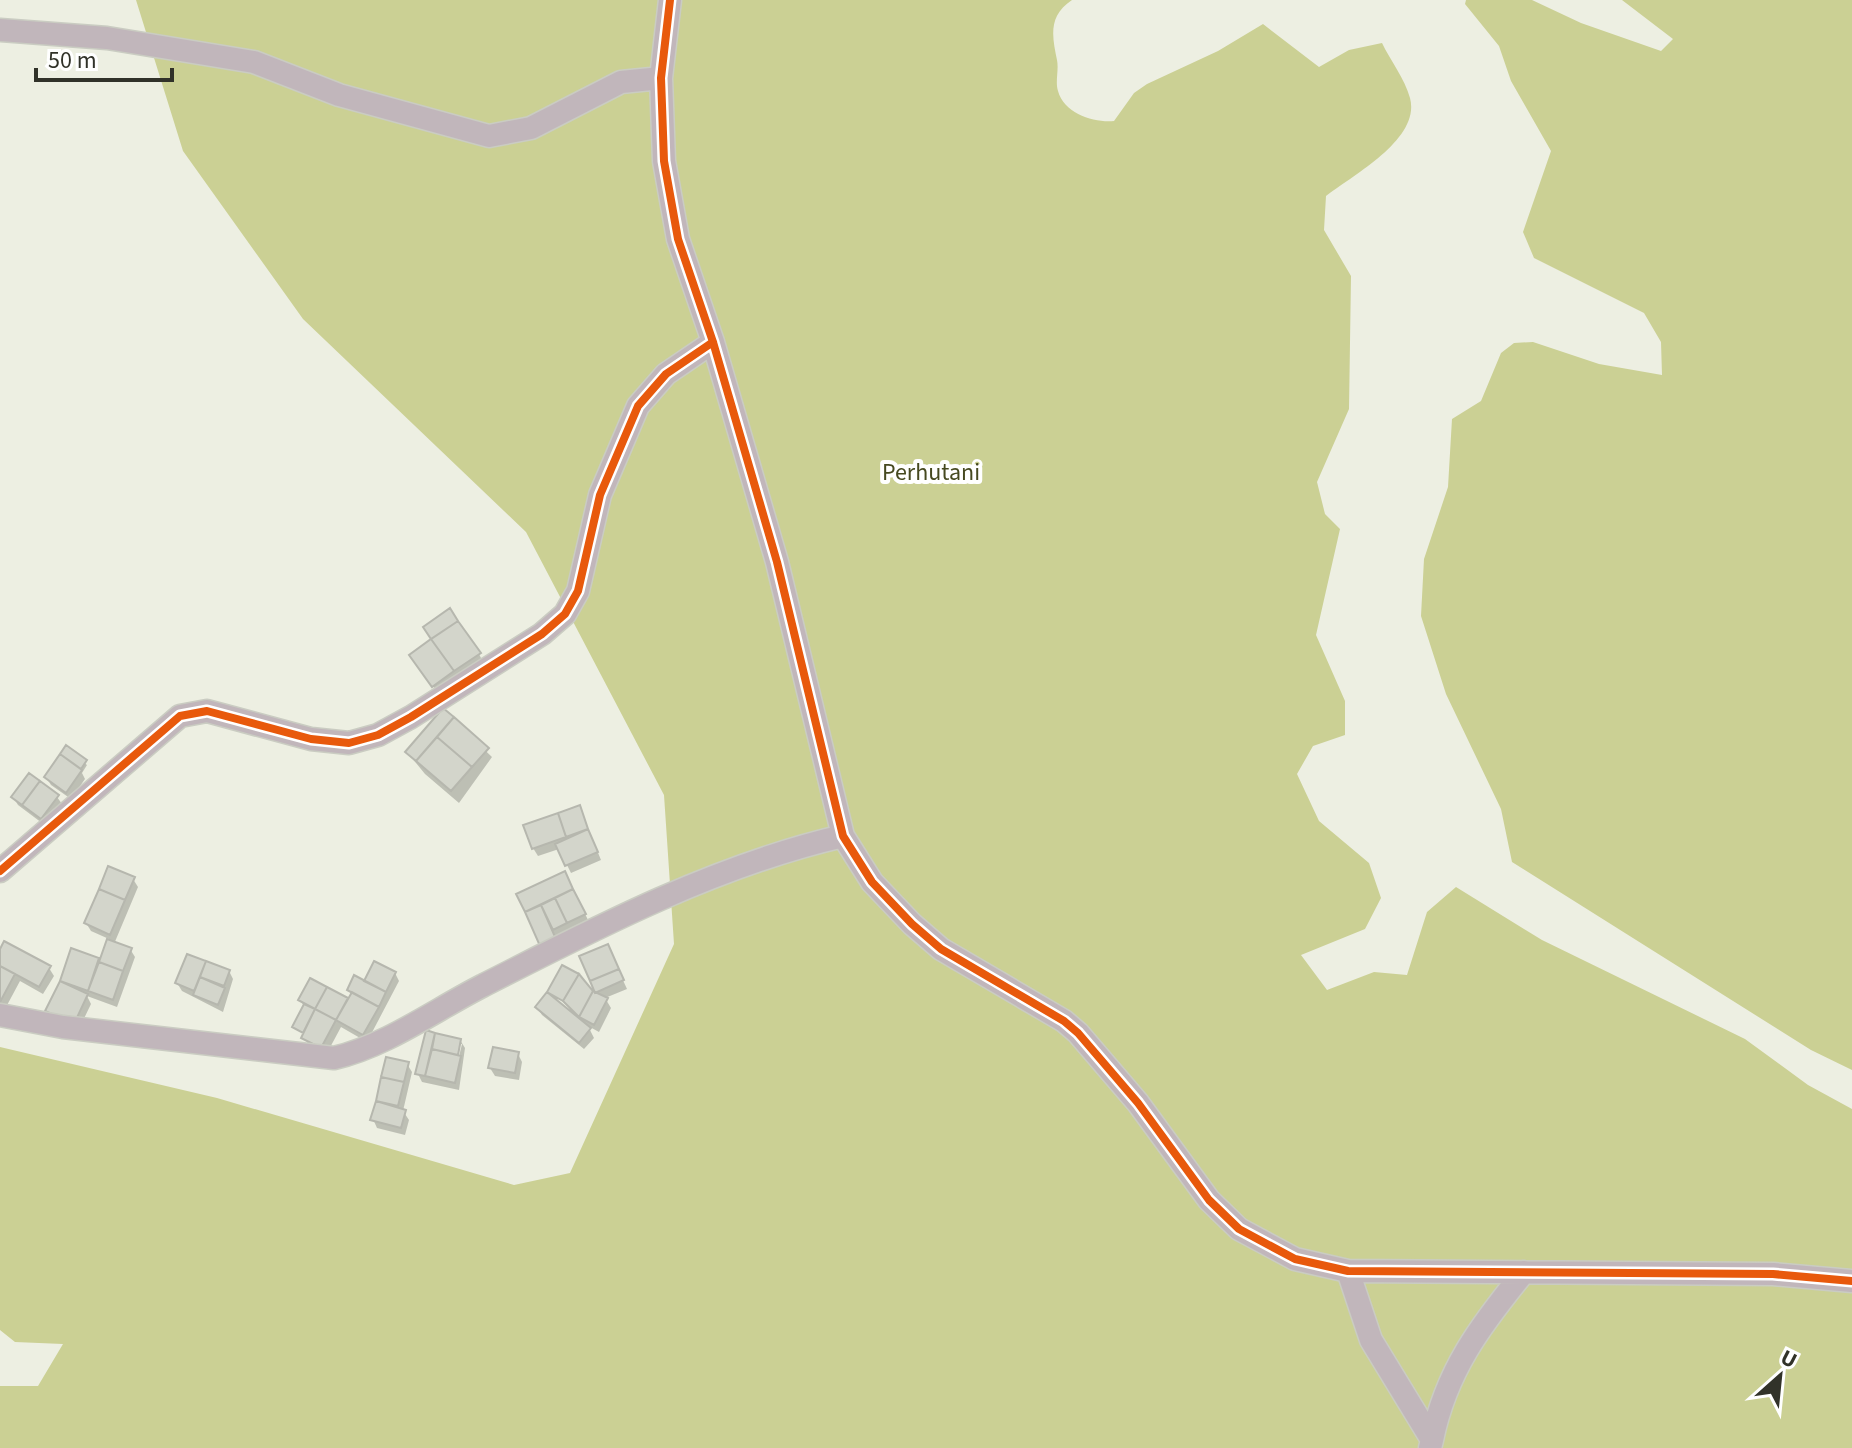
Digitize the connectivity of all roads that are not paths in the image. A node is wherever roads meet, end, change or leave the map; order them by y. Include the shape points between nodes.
1 (670, 0) edge
2 (0, 30) edge
3 (661, 78) junction
4 (713, 342) junction
5 (843, 836) junction
6 (0, 871) edge
7 (0, 1015) edge
8 (1348, 1271) junction
9 (1524, 1272) junction
10 (1852, 1281) edge
11 (1431, 1444) edge

1 - 3 street
2 - 3 street via 107,38 254,62 339,95 489,136 531,128 621,82
3 - 4 street via 664,161 678,239
4 - 5 street via 777,562
4 - 6 street via 666,374 624,431 590,526 578,591 557,623 411,717 363,740 311,739 207,711 180,716
5 - 7 street via 751,863 638,909 366,1048 334,1058
5 - 8 street via 872,882 941,949 1078,1033 1231,1222 1295,1259
8 - 9 street
8 - 11 street via 1371,1340
9 - 10 street via 1773,1274
9 - 11 street via 1450,1378

